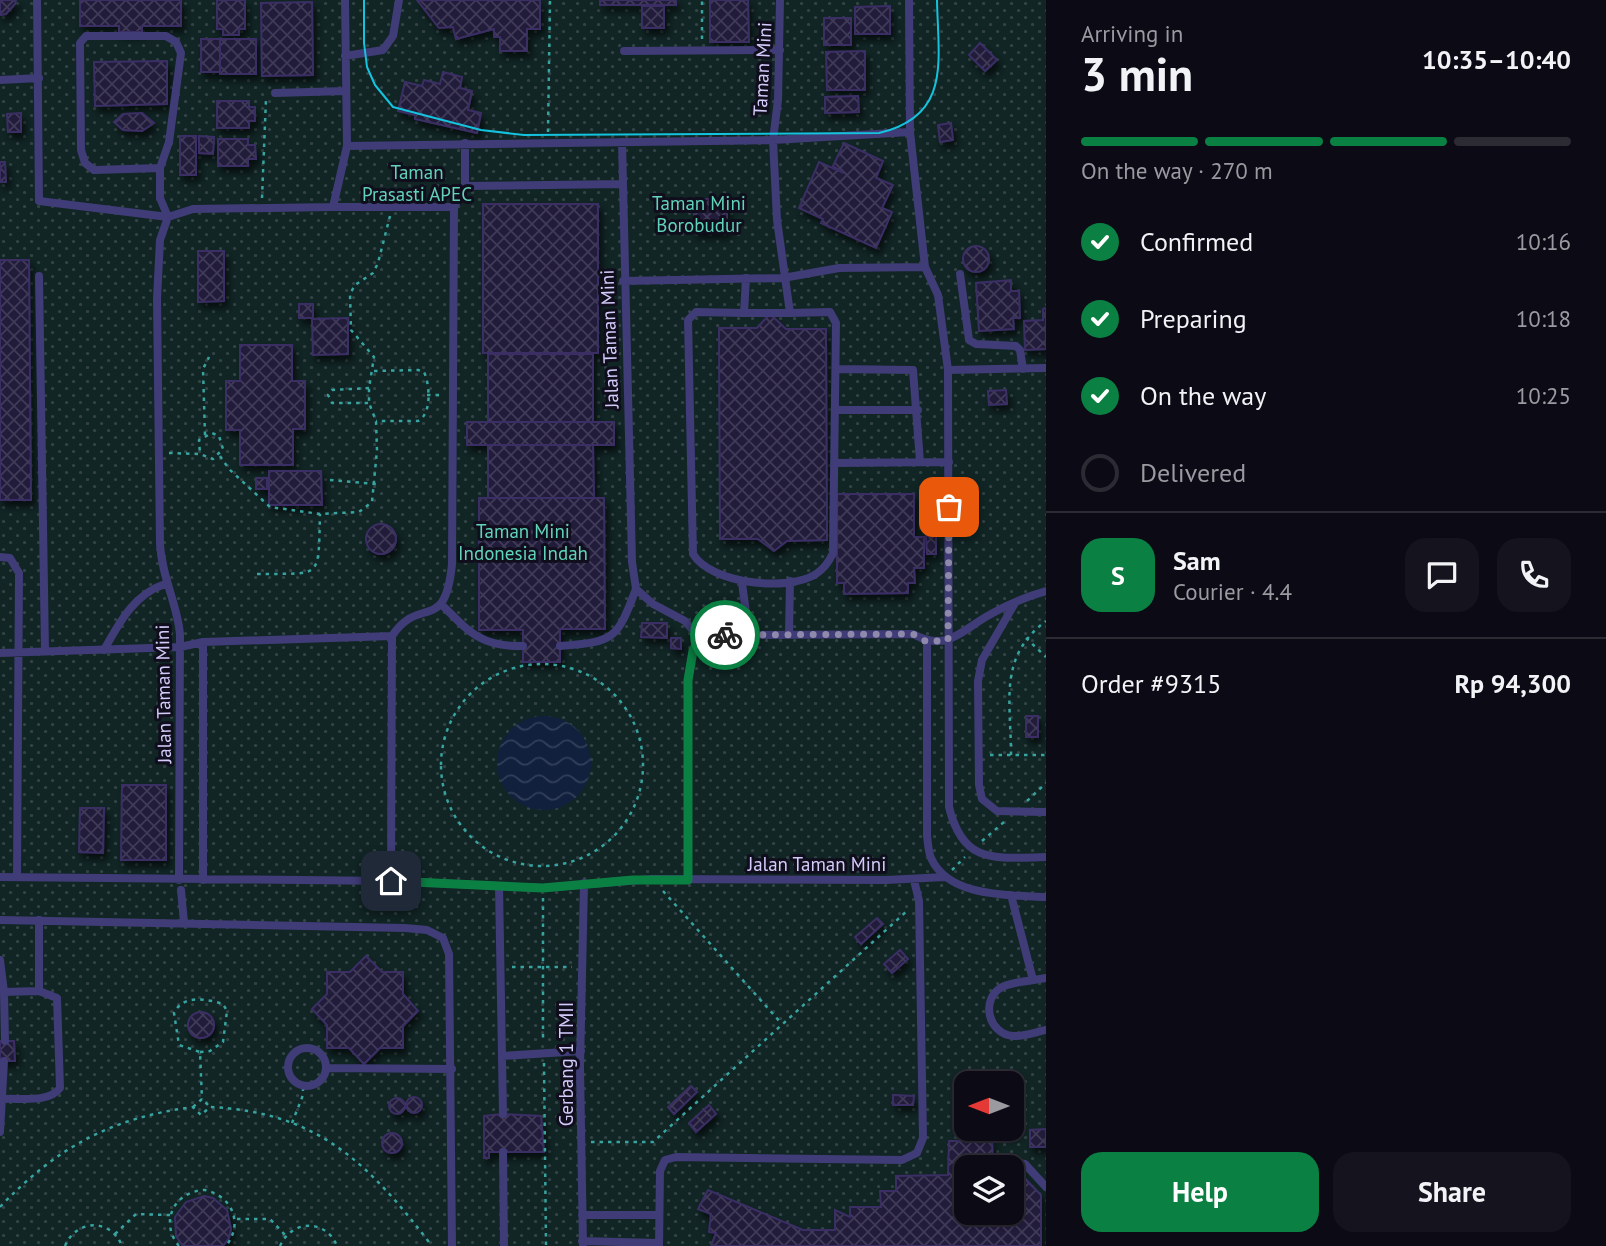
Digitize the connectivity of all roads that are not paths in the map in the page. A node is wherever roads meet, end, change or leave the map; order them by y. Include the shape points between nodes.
1 (37, 0) edge
2 (345, 0) edge
3 (399, 0) edge
4 (780, 0) edge
5 (909, 0) edge
6 (780, 50) junction
7 (624, 51) dead end
8 (345, 56) junction
9 (39, 78) junction
10 (0, 80) edge
11 (345, 91) junction
12 (275, 93) road end
13 (909, 132) junction
14 (773, 140) junction
15 (622, 142) junction
16 (465, 143) junction
17 (347, 146) junction
18 (160, 168) junction
19 (622, 184) junction
20 (465, 186) junction
21 (333, 207) junction
22 (454, 207) junction
23 (168, 217) junction
24 (925, 267) junction
25 (960, 274) dead end
26 (39, 276) dead end
27 (746, 278) junction
28 (783, 278) junction
29 (623, 281) junction
30 (744, 313) junction
31 (790, 313) junction
32 (1046, 368) edge
33 (836, 369) junction
34 (1023, 369) junction
35 (948, 370) junction
36 (918, 410) junction
37 (835, 411) junction
38 (920, 462) junction
39 (949, 462) junction
40 (834, 463) junction
41 (0, 557) edge
42 (790, 581) junction
43 (742, 583) junction
44 (165, 584) junction
45 (636, 589) junction
46 (1046, 591) edge
47 (1016, 604) junction
48 (442, 605) junction
49 (789, 634) junction
50 (749, 635) junction
51 (392, 636) junction
52 (699, 638) junction
53 (948, 640) junction
54 (203, 642) junction
55 (927, 642) junction
56 (523, 646) dead end
57 (560, 646) dead end
58 (180, 647) junction
59 (104, 650) junction
60 (45, 651) junction
61 (19, 652) junction
62 (0, 653) edge
63 (1046, 812) edge
64 (1046, 858) edge
65 (0, 877) edge
66 (17, 877) junction
67 (945, 877) junction
68 (179, 880) junction
69 (203, 880) junction
70 (688, 880) junction
71 (914, 880) junction
72 (391, 881) junction
73 (584, 883) junction
74 (499, 886) junction
75 (181, 890) dead end
76 (1011, 895) junction
77 (1046, 897) edge
78 (0, 920) edge
79 (39, 920) junction
80 (184, 923) junction
81 (0, 960) edge
82 (1046, 978) edge
83 (1033, 981) junction
84 (39, 991) junction
85 (4, 992) junction
86 (1046, 1030) edge
87 (5, 1041) dead end
88 (581, 1051) junction
89 (502, 1056) junction
90 (4, 1061) dead end
91 (326, 1068) junction
92 (452, 1069) junction
93 (4, 1098) junction
94 (503, 1114) dead end
95 (0, 1132) edge
96 (503, 1152) dead end
97 (1024, 1164) edge
98 (1046, 1187) edge
99 (582, 1215) junction
100 (659, 1215) junction
101 (582, 1243) edge
102 (659, 1245) edge
103 (452, 1246) edge
104 (504, 1246) edge

1 - 9 lane
2 - 8 lane
3 - 8 lane via 393,36 383,50
4 - 6 lane, Taman Mini
5 - 13 lane
6 - 7 lane
6 - 14 lane, Taman Mini
8 - 11 lane
9 - 10 lane
9 - 23 lane via 39,201
11 - 12 lane
11 - 17 lane
13 - 14 lane
13 - 24 lane
14 - 15 lane
14 - 28 lane, Taman Mini
15 - 16 lane
15 - 19 lane, Jalan Taman Mini
16 - 17 lane
16 - 20 lane
17 - 21 lane
18 - 18 lane via 169,142 179,47 166,36 86,36 80,43 83,159 94,170
18 - 23 lane via 160,198
19 - 20 lane
19 - 29 lane, Jalan Taman Mini
20 - 22 lane
21 - 22 lane
21 - 23 lane via 193,209
22 - 48 lane via 452,564 448,596
23 - 44 lane, Jalan Taman Mini via 160,240 157,299 160,544
24 - 28 lane via 839,268
24 - 35 lane via 938,295
25 - 34 lane via 969,340 1016,346
26 - 60 lane
27 - 28 lane
27 - 29 lane
27 - 30 lane
28 - 31 lane, Taman Mini
29 - 45 lane, Jalan Taman Mini
30 - 31 lane
30 - 43 lane via 696,312 688,320 693,554 704,565
31 - 33 lane via 830,312 834,316
32 - 34 lane
33 - 36 lane via 913,370
33 - 37 lane
34 - 35 lane
35 - 39 lane
36 - 37 lane
36 - 38 lane
37 - 40 lane
38 - 39 lane
38 - 40 lane
39 - 53 lane
40 - 42 lane via 834,553 814,576
41 - 61 lane via 10,558 19,573
42 - 43 lane
42 - 49 lane
43 - 50 lane
44 - 58 lane, Jalan Taman Mini via 178,619
44 - 59 lane via 143,594
45 - 52 lane via 685,621
45 - 57 lane via 623,625 611,637
46 - 47 lane
47 - 53 lane
47 - 63 lane via 982,660 978,706 982,799 997,811
48 - 51 lane via 412,616
48 - 56 lane via 480,639 498,646
49 - 50 lane
49 - 55 lane via 913,634
50 - 52 lane
51 - 54 lane
51 - 72 lane
52 - 70 lane via 688,680
53 - 55 lane
53 - 64 lane via 949,807 961,841 971,851 1004,858
54 - 58 lane
54 - 69 lane
55 - 67 lane via 927,836 931,858
58 - 59 lane
58 - 68 lane, Jalan Taman Mini
59 - 60 lane
60 - 61 lane
61 - 62 lane
61 - 66 lane
65 - 66 lane
66 - 68 lane
67 - 71 lane, Jalan Taman Mini
67 - 76 lane via 968,888
68 - 69 lane, Jalan Taman Mini
69 - 72 lane, Jalan Taman Mini
70 - 71 lane, Jalan Taman Mini
70 - 73 lane, Jalan Taman Mini
71 - 100 lane via 919,901 923,1138 917,1153 902,1160 676,1157 665,1160 660,1171
72 - 74 lane, Jalan Taman Mini
73 - 74 lane, Jalan Taman Mini via 543,888
73 - 88 lane, Gerbang 1 TMII
74 - 89 lane
75 - 80 lane
76 - 77 lane
76 - 83 lane
78 - 79 lane
79 - 80 lane
79 - 84 lane
80 - 92 lane via 405,928 427,930 443,938 449,954
81 - 85 lane
82 - 83 lane
83 - 86 lane via 1005,985 996,992 989,1016 1004,1034
84 - 85 lane
84 - 93 lane via 51,993 59,1007 60,1088 46,1097
85 - 87 lane
88 - 89 lane
88 - 99 lane, Gerbang 1 TMII
89 - 94 lane
90 - 93 lane
91 - 91 lane via 317,1051 299,1050 290,1059 289,1072 303,1085 320,1080
91 - 92 lane
92 - 103 lane
93 - 95 lane
96 - 104 lane
97 - 98 lane
99 - 100 lane
99 - 101 lane, Gerbang 1 TMII
100 - 102 lane
101 - 102 lane

